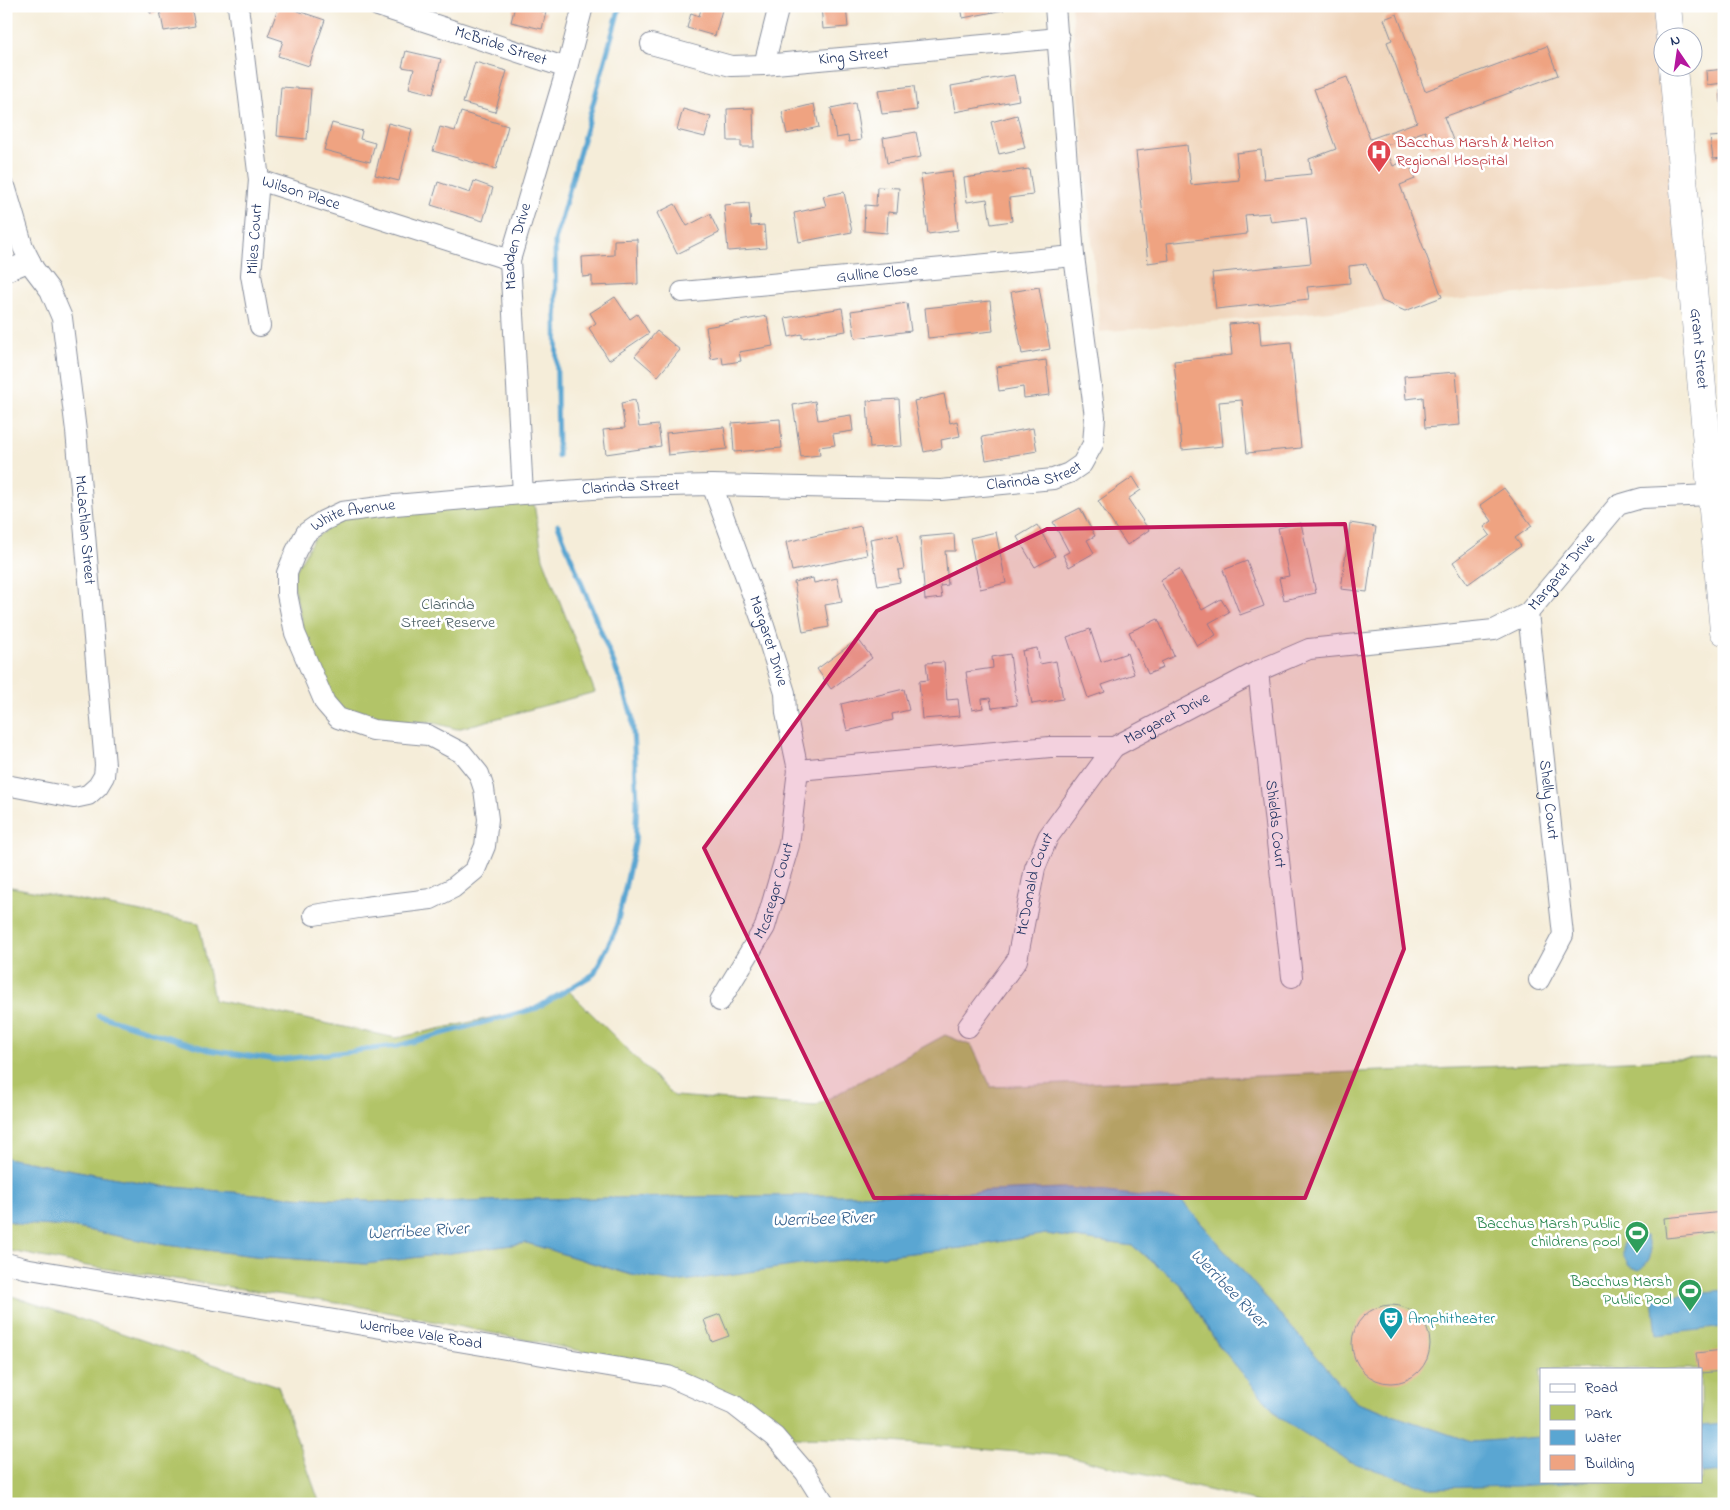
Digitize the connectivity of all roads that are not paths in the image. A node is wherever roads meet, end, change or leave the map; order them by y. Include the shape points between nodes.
1 (238, 6) edge
2 (378, 6) edge
3 (583, 6) edge
4 (779, 6) edge
5 (1056, 6) edge
6 (1667, 6) edge
7 (1669, 28) edge
8 (1059, 38) junction
9 (651, 44) dead end
10 (764, 65) junction
11 (567, 68) junction
12 (1674, 78) edge
13 (259, 180) junction
14 (6, 189) edge
15 (1074, 256) junction
16 (510, 260) junction
17 (30, 261) junction
18 (6, 271) edge
19 (682, 292) dead end
20 (260, 326) dead end
21 (712, 485) junction
22 (523, 494) junction
23 (1710, 494) junction
24 (1719, 531) edge
25 (1528, 613) junction
26 (1724, 631) edge
27 (1258, 671) junction
28 (1114, 747) junction
29 (798, 770) junction
30 (6, 784) edge
31 (314, 915) dead end
32 (1292, 977) dead end
33 (1539, 980) dead end
34 (720, 1001) dead end
35 (968, 1026) dead end
36 (6, 1262) edge
37 (825, 1504) edge

1 - 13 street, Wilson Place
2 - 11 street, McBride Street
3 - 11 street, Madden Drive
4 - 10 street
5 - 8 street, Clarinda Street
6 - 7 main road
8 - 10 street, King Street
8 - 15 street, Clarinda Street
9 - 10 street, King Street via 731,66
11 - 16 street, Madden Drive
12 - 23 main road, Grant Street
13 - 16 street, Wilson Place
13 - 20 street, Miles Court via 252,275
14 - 17 street, McLachlan Street
15 - 19 street, Gulline Close
15 - 21 street, Clarinda Street via 1095,417 1093,444 1082,464 1069,473 1053,479 941,490
16 - 22 street, Madden Drive
17 - 18 street
17 - 30 street, McLachlan Street via 50,290 62,318 67,345 105,765 104,776 98,786 88,795 74,798
21 - 22 street, Clarinda Street
21 - 29 street, Margaret Drive via 785,693
22 - 31 street, White Avenue via 342,512 306,533 296,551 287,574 287,594 295,633 324,703 338,718 373,730 428,735 462,753 479,774 488,819 485,846 475,870 453,888 431,899
23 - 24 main road, Grant Street
23 - 25 street, Margaret Drive via 1642,498 1618,505
24 - 26 main road, Grant Street
25 - 27 street, Margaret Drive via 1494,630 1309,649
25 - 33 street, Shelly Court via 1563,934
27 - 28 street, Margaret Drive
27 - 32 street, Shields Court
28 - 29 street, Margaret Drive via 1050,747
28 - 35 street, McDonald Court via 1048,836 1035,868 1017,960
29 - 34 street, McGregor Court via 789,845 765,927
36 - 37 street, Werribee Vale Road via 24,1268 668,1376 734,1405 775,1437 806,1472

